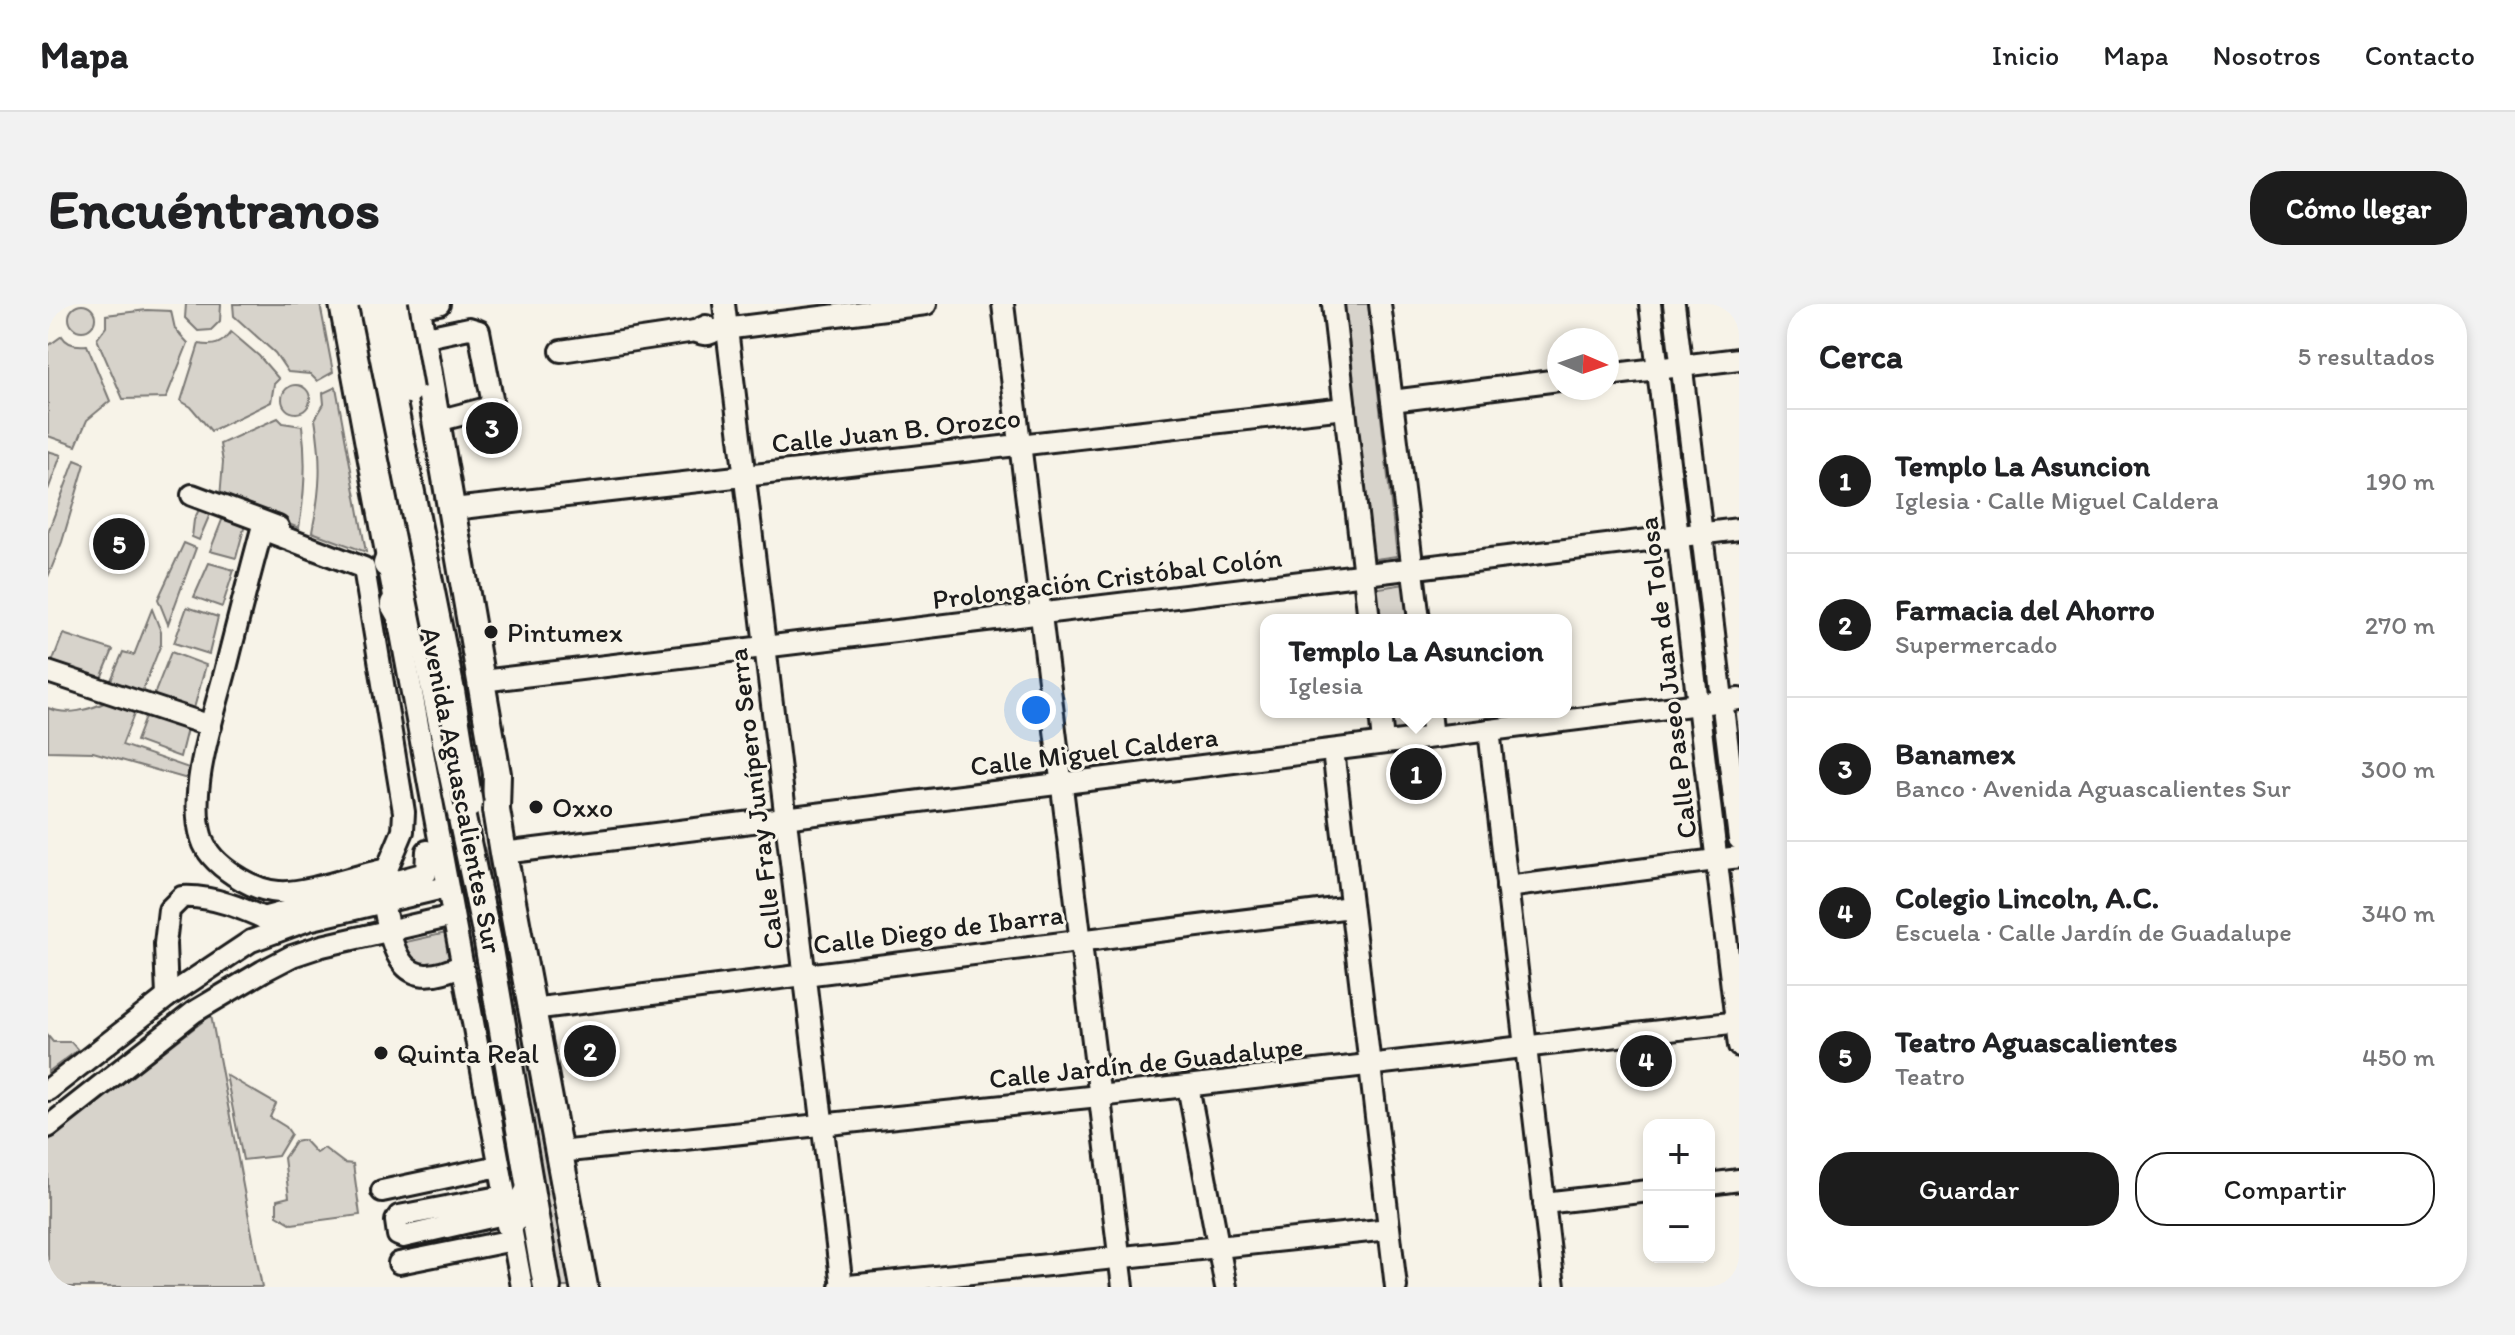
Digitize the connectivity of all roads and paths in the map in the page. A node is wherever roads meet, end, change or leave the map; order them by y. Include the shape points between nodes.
1 (340, 304) edge
2 (359, 304) edge
3 (373, 304) edge
4 (724, 304) edge
5 (926, 304) edge
6 (1003, 304) edge
7 (1333, 304) edge
8 (1380, 304) edge
9 (1650, 304) edge
10 (1674, 304) edge
11 (416, 305) edge
12 (722, 329) junction
13 (422, 338) junction
14 (561, 351) dead end
15 (1739, 359) edge
16 (370, 362) junction
17 (1681, 366) junction
18 (1657, 369) junction
19 (1619, 374) edge
20 (430, 380) junction
21 (1547, 382) edge
22 (1392, 401) junction
23 (1345, 408) junction
24 (437, 421) junction
25 (1020, 444) junction
26 (745, 476) junction
27 (192, 495) dead end
28 (453, 509) junction
29 (402, 525) junction
30 (1739, 529) edge
31 (1701, 534) junction
32 (1678, 537) junction
33 (375, 565) junction
34 (1412, 569) junction
35 (1364, 575) junction
36 (394, 604) junction
37 (1040, 614) junction
38 (1368, 614) edge
39 (1418, 614) edge
40 (765, 647) junction
41 (430, 666) junction
42 (48, 672) edge
43 (482, 681) junction
44 (410, 688) junction
45 (383, 690) junction
46 (1730, 700) edge
47 (1698, 704) junction
48 (1381, 718) edge
49 (1431, 718) edge
50 (211, 726) junction
51 (1489, 730) junction
52 (1433, 737) junction
53 (1383, 743) junction
54 (1333, 750) junction
55 (1061, 783) junction
56 (496, 810) junction
57 (786, 817) junction
58 (437, 825) junction
59 (403, 831) junction
60 (1739, 839) edge
61 (427, 851) dead end
62 (503, 853) junction
63 (1739, 857) edge
64 (1717, 860) junction
65 (447, 887) junction
66 (1507, 887) junction
67 (383, 902) junction
68 (304, 905) junction
69 (1351, 907) junction
70 (453, 916) junction
71 (263, 918) junction
72 (284, 927) junction
73 (388, 931) junction
74 (487, 937) junction
75 (1080, 940) junction
76 (462, 965) junction
77 (804, 974) junction
78 (167, 997) junction
79 (532, 1009) junction
80 (1738, 1022) edge
81 (1739, 1046) edge
82 (1526, 1047) junction
83 (1370, 1065) junction
84 (1188, 1086) junction
85 (48, 1090) edge
86 (1099, 1096) junction
87 (822, 1124) junction
88 (48, 1127) edge
89 (559, 1152) junction
90 (499, 1166) junction
91 (1739, 1180) edge
92 (1715, 1183) edge
93 (382, 1191) dead end
94 (1643, 1192) edge
95 (1544, 1203) junction
96 (513, 1213) junction
97 (1389, 1229) junction
98 (1218, 1247) junction
99 (1119, 1259) junction
100 (399, 1263) dead end
101 (522, 1287) edge
102 (547, 1287) edge
103 (584, 1287) edge
104 (841, 1287) edge
105 (1123, 1287) edge
106 (1226, 1287) edge
107 (1396, 1287) edge
108 (1554, 1287) edge

1 - 33 street, Avenida Aguascalientes Sur
2 - 16 main road, Avenida Aguascalientes Sur
3 - 74 main road, Avenida Aguascalientes Sur, bridge via 448,676
4 - 12 street, Calle Fray Junípero Serra
5 - 12 street
6 - 25 street
7 - 23 street
8 - 22 street
9 - 18 street, Calle Paseo Juan de Tolosa
10 - 17 street, Calle Paseo Juan de Tolosa
11 - 13 main road, Avenida Aguascalientes Sur
11 - 56 main road, Avenida Aguascalientes Sur, bridge via 470,708 483,777
12 - 14 street via 710,325
12 - 26 street, Calle Fray Junípero Serra
13 - 20 main road, Avenida Aguascalientes Sur
13 - 24 street via 469,328 479,331 492,399 487,408
15 - 17 street
16 - 20 main road via 380,351 403,346
16 - 29 main road, Avenida Aguascalientes Sur
17 - 18 street
17 - 31 street, Calle Paseo Juan de Tolosa
18 - 19 street
18 - 32 street, Calle Paseo Juan de Tolosa
20 - 24 main road, Avenida Aguascalientes Sur
21 - 22 street
22 - 34 street
23 - 25 street, Calle Juan B. Orozco
23 - 35 street
24 - 28 main road, Avenida Aguascalientes Sur
25 - 26 street, Calle Juan B. Orozco
25 - 37 street
26 - 28 street, Calle Juan B. Orozco
26 - 40 street, Calle Fray Junípero Serra
27 - 33 street
28 - 43 main road, Avenida Aguascalientes Sur
29 - 33 main road
29 - 41 main road, Avenida Aguascalientes Sur
30 - 31 street, Prolongación Cristóbal Colón
31 - 32 street, Prolongación Cristóbal Colón
31 - 46 street, Calle Paseo Juan de Tolosa
32 - 34 street, Prolongación Cristóbal Colón
32 - 47 street, Calle Paseo Juan de Tolosa
33 - 36 street, Avenida Aguascalientes Sur
33 - 45 street
33 - 50 street via 262,529
34 - 35 street, Prolongación Cristóbal Colón
34 - 39 street
35 - 37 street, Prolongación Cristóbal Colón
35 - 38 street
36 - 41 main road
36 - 44 street, Avenida Aguascalientes Sur
37 - 40 street, Prolongación Cristóbal Colón
37 - 55 street
40 - 43 street, Prolongación Cristóbal Colón
40 - 57 street, Calle Fray Junípero Serra
41 - 74 main road, Avenida Aguascalientes Sur
42 - 50 street
43 - 56 main road, Avenida Aguascalientes Sur via 497,774
44 - 45 street
44 - 58 street, Avenida Aguascalientes Sur
45 - 59 street
46 - 47 street, Calle Miguel Caldera
46 - 60 street, Calle Paseo Juan de Tolosa
47 - 51 street, Calle Miguel Caldera
47 - 64 street, Calle Paseo Juan de Tolosa
48 - 53 street
49 - 52 street
50 - 68 street via 199,771 202,841 219,866
51 - 52 street, Calle Miguel Caldera
51 - 66 street
52 - 53 street, Calle Miguel Caldera
53 - 54 street, Calle Miguel Caldera
54 - 55 street, Calle Miguel Caldera
54 - 69 street
55 - 57 street, Calle Miguel Caldera
55 - 75 street
56 - 62 main road, Avenida Aguascalientes Sur
57 - 62 street, Calle Miguel Caldera
57 - 77 street, Calle Fray Junípero Serra
58 - 59 street
58 - 65 street, Avenida Aguascalientes Sur
59 - 68 street via 387,869
61 - 68 street via 426,873
62 - 79 main road, Avenida Aguascalientes Sur
63 - 64 street
64 - 66 street
64 - 80 street, Calle Paseo Juan de Tolosa
65 - 67 street
65 - 70 street, Avenida Aguascalientes Sur
66 - 82 street
67 - 68 street
67 - 73 street
68 - 71 street
68 - 72 street
69 - 75 street, Calle Diego de Ibarra
69 - 83 street
70 - 73 street
70 - 76 street, Avenida Aguascalientes Sur
71 - 72 street
71 - 78 street via 197,896 182,897 169,910
72 - 78 street via 251,941
73 - 76 street via 393,951 420,975 441,975
73 - 88 street via 322,946 263,971 194,1012
74 - 96 main road, Avenida Aguascalientes Sur
75 - 77 street, Calle Diego de Ibarra
75 - 86 street
76 - 90 street, Avenida Aguascalientes Sur
77 - 79 street, Calle Diego de Ibarra
77 - 87 street, Calle Fray Junípero Serra
78 - 85 street
79 - 89 main road, Avenida Aguascalientes Sur
80 - 81 street, Calle Paseo Juan de Tolosa
80 - 82 street, Calle Jardín de Guadalupe
82 - 83 street, Calle Jardín de Guadalupe
82 - 95 street
83 - 84 street, Calle Jardín de Guadalupe
83 - 97 street
84 - 86 street, Calle Jardín de Guadalupe
84 - 98 street
86 - 87 street, Calle Jardín de Guadalupe
86 - 99 street
87 - 89 street, Calle Jardín de Guadalupe
87 - 104 street, Calle Fray Junípero Serra
89 - 103 main road, Avenida Aguascalientes Sur
90 - 93 street
90 - 96 street, Avenida Aguascalientes Sur
91 - 92 street
94 - 95 street
95 - 108 street
96 - 100 street
96 - 101 street, Avenida Aguascalientes Sur
96 - 102 main road, Avenida Aguascalientes Sur
97 - 98 street
97 - 107 street
98 - 99 street
98 - 106 street
99 - 104 street
99 - 105 street

